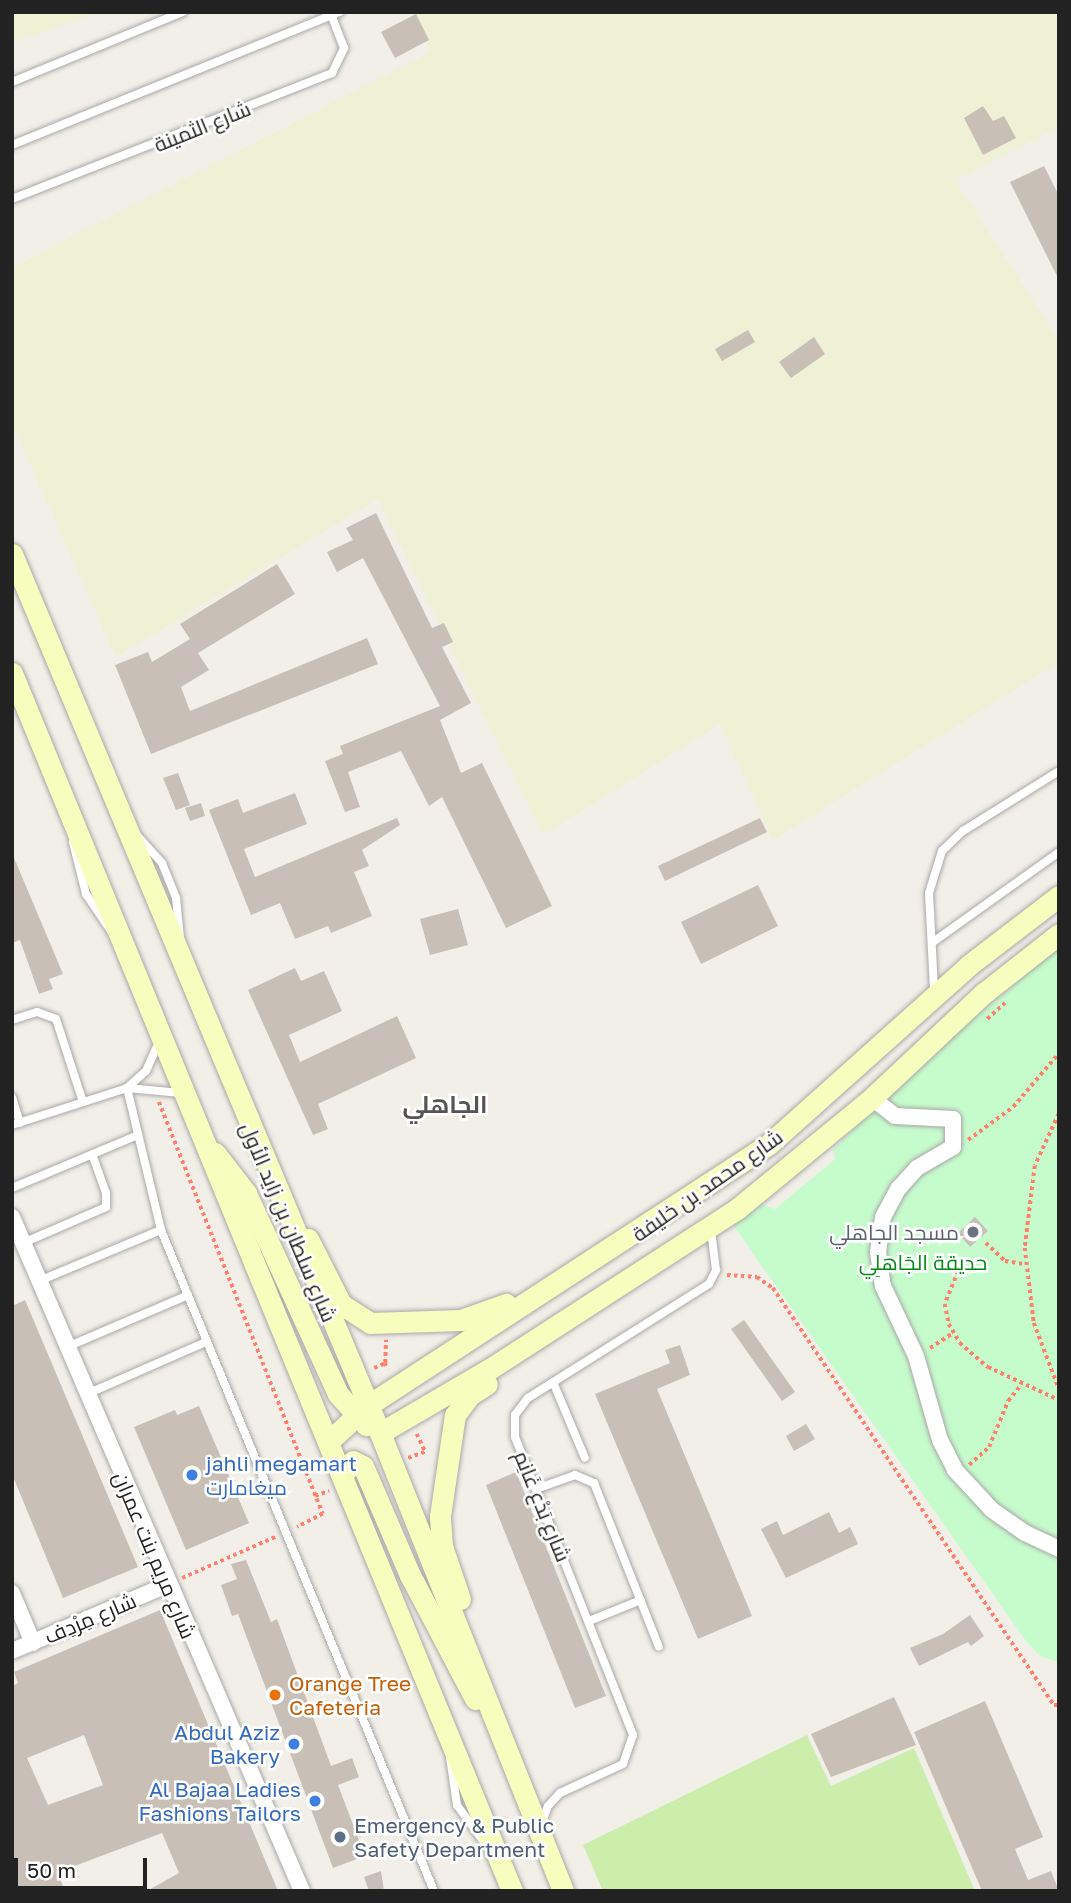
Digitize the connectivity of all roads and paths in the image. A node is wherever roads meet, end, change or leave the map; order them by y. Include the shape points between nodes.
1 (183, 12) edge
2 (336, 14) edge
3 (12, 82) edge
4 (12, 145) edge
5 (12, 199) edge
6 (12, 554) edge
7 (12, 673) edge
8 (22, 717) edge
9 (1059, 771) edge
10 (1059, 852) edge
11 (1059, 896) edge
12 (1059, 934) edge
13 (933, 942) junction
14 (933, 996) junction
15 (1011, 998) dead end
16 (12, 1020) edge
17 (978, 1027) dead end
18 (161, 1036) junction
19 (1059, 1053) edge
20 (153, 1087) junction
21 (127, 1088) junction
22 (185, 1094) junction
23 (12, 1097) edge
24 (872, 1098) junction
25 (83, 1102) junction
26 (1059, 1114) edge
27 (16, 1124) edge
28 (138, 1135) junction
29 (205, 1144) junction
30 (953, 1147) junction
31 (92, 1154) junction
32 (12, 1188) edge
33 (283, 1206) junction
34 (12, 1217) edge
35 (711, 1226) junction
36 (161, 1230) junction
37 (23, 1243) junction
38 (986, 1243) dead end
39 (592, 1262) junction
40 (1026, 1264) junction
41 (961, 1265) dead end
42 (715, 1274) junction
43 (39, 1281) junction
44 (607, 1293) junction
45 (186, 1296) junction
46 (953, 1333) junction
47 (206, 1342) junction
48 (67, 1347) junction
49 (916, 1356) junction
50 (553, 1382) junction
51 (1022, 1384) junction
52 (1059, 1389) edge
53 (87, 1394) junction
54 (1059, 1400) edge
55 (360, 1411) junction
56 (380, 1433) junction
57 (330, 1440) junction
58 (586, 1458) dead end
59 (955, 1470) junction
60 (343, 1474) junction
61 (536, 1489) junction
62 (286, 1532) junction
63 (1059, 1549) edge
64 (167, 1585) junction
65 (12, 1593) edge
66 (641, 1600) junction
67 (589, 1620) junction
68 (33, 1643) junction
69 (659, 1647) dead end
70 (12, 1651) edge
71 (1059, 1705) edge
72 (496, 1725) junction
73 (538, 1831) junction
74 (564, 1886) edge
75 (511, 1890) edge
76 (302, 1891) edge
77 (434, 1891) edge

1 - 3 lane
2 - 4 lane, شارع الثمينة
2 - 5 lane, شارع الثمينة via 344,48 332,73
6 - 33 main road, شارع سلطان بن زايد الأول
7 - 8 main road
8 - 18 main road via 75,825
9 - 13 lane via 957,835 942,851 929,893
10 - 13 lane
11 - 14 main road, شارع محمد بن خليفة
12 - 24 main road, شارع محمد بن خليفة via 984,993
13 - 14 lane
14 - 39 main road, شارع محمد بن خليفة via 768,1145
15 - 17 path
16 - 25 lane via 37,1012 56,1019
18 - 21 lane via 153,1060
18 - 22 main road
19 - 30 path via 1000,1120
20 - 21 lane
20 - 22 lane
20 - 62 path via 323,1514
21 - 25 lane
21 - 28 lane
22 - 29 main road
23 - 27 lane
24 - 30 street via 895,1116 953,1119
24 - 35 main road, شارع محمد بن خليفة via 783,1174
25 - 27 lane
26 - 40 path via 1035,1166 1026,1220
28 - 31 lane
28 - 36 lane
29 - 55 main road via 246,1193 333,1385
29 - 57 main road
30 - 49 street via 906,1178 890,1201 879,1234 883,1286
31 - 32 lane
31 - 37 lane via 106,1193 106,1207
33 - 39 main road via 314,1248 341,1304 370,1323 484,1315 544,1281
33 - 55 main road, شارع سلطان بن زايد الأول
34 - 37 street, شارع مريم بنت عمران
35 - 42 lane
35 - 44 main road, شارع محمد بن خليفة
36 - 43 lane
36 - 45 lane
37 - 43 street, شارع مريم بنت عمران
38 - 40 path via 1005,1261
39 - 55 main road, شارع محمد بن خليفة
40 - 52 path via 1034,1323
41 - 46 path via 945,1304
42 - 50 lane, شارع بَدْع غَانِم via 703,1288
42 - 71 path via 757,1277 773,1288 1054,1705
43 - 48 street, شارع مريم بنت عمران
44 - 56 main road, شارع محمد بن خليفة
44 - 72 main road via 561,1335 470,1395 452,1428 440,1536 484,1666
45 - 47 lane
45 - 48 lane
46 - 49 path
46 - 51 path via 978,1360
47 - 53 lane
47 - 62 lane
48 - 53 street, شارع مريم بنت عمران
49 - 59 street via 940,1440
50 - 58 lane
50 - 61 lane, شارع بَدْع غَانِم via 522,1403 513,1422
51 - 54 path
51 - 59 path via 1008,1401 989,1447
53 - 64 street, شارع مريم بنت عمران
55 - 56 main road
55 - 57 main road, شارع محمد بن خليفة
56 - 72 main road
57 - 60 main road
59 - 63 street via 1008,1522
60 - 72 main road via 353,1461 363,1466 450,1658
60 - 75 main road
61 - 66 lane via 575,1475 594,1483
61 - 67 lane, شارع بَدْع غَانِم
62 - 64 path
62 - 77 lane
64 - 68 street, شارع مِرْدِف
64 - 76 street, شارع مريم بنت عمران
65 - 68 street
66 - 67 lane
66 - 69 lane
67 - 73 lane, شارع بَدْع غَانِم via 631,1725 632,1746 615,1770 553,1799
68 - 70 street, شارع مِرْدِف
72 - 73 main road
73 - 74 main road

